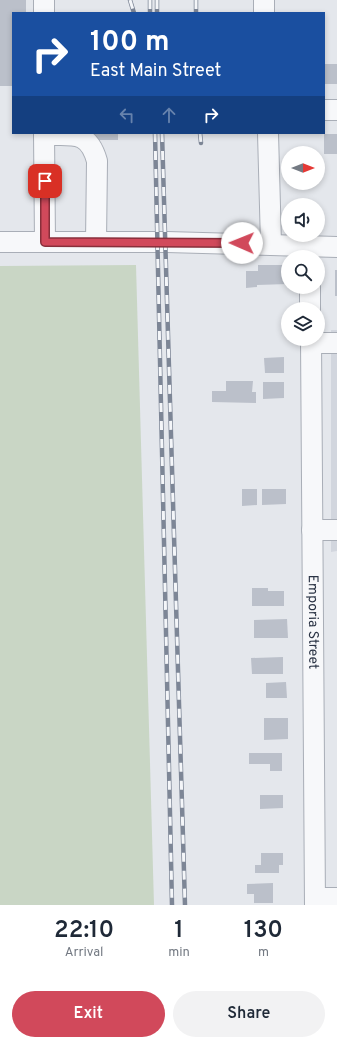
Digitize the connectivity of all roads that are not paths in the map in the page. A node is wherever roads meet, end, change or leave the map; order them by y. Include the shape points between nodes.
1 (44, 0) edge
2 (264, 0) edge
3 (44, 12) edge
4 (264, 12) edge
5 (325, 110) edge
6 (337, 110) edge
7 (44, 134) edge
8 (268, 134) edge
9 (0, 242) edge
10 (45, 242) junction
11 (96, 242) junction
12 (272, 244) junction
13 (337, 246) edge
14 (300, 250) edge
15 (319, 250) edge
16 (325, 342) edge
17 (337, 343) edge
18 (311, 346) edge
19 (312, 530) junction
20 (337, 530) edge
21 (337, 898) edge
22 (315, 901) edge

1 - 3 street
2 - 4 street
5 - 6 street
7 - 10 street
7 - 11 street via 79,136 94,147 97,160
8 - 12 street
9 - 10 street
10 - 11 street
11 - 12 street
12 - 14 street
13 - 15 street
16 - 17 street
18 - 19 street, Emporia Street
19 - 20 street
19 - 22 street, Emporia Street
21 - 22 street

